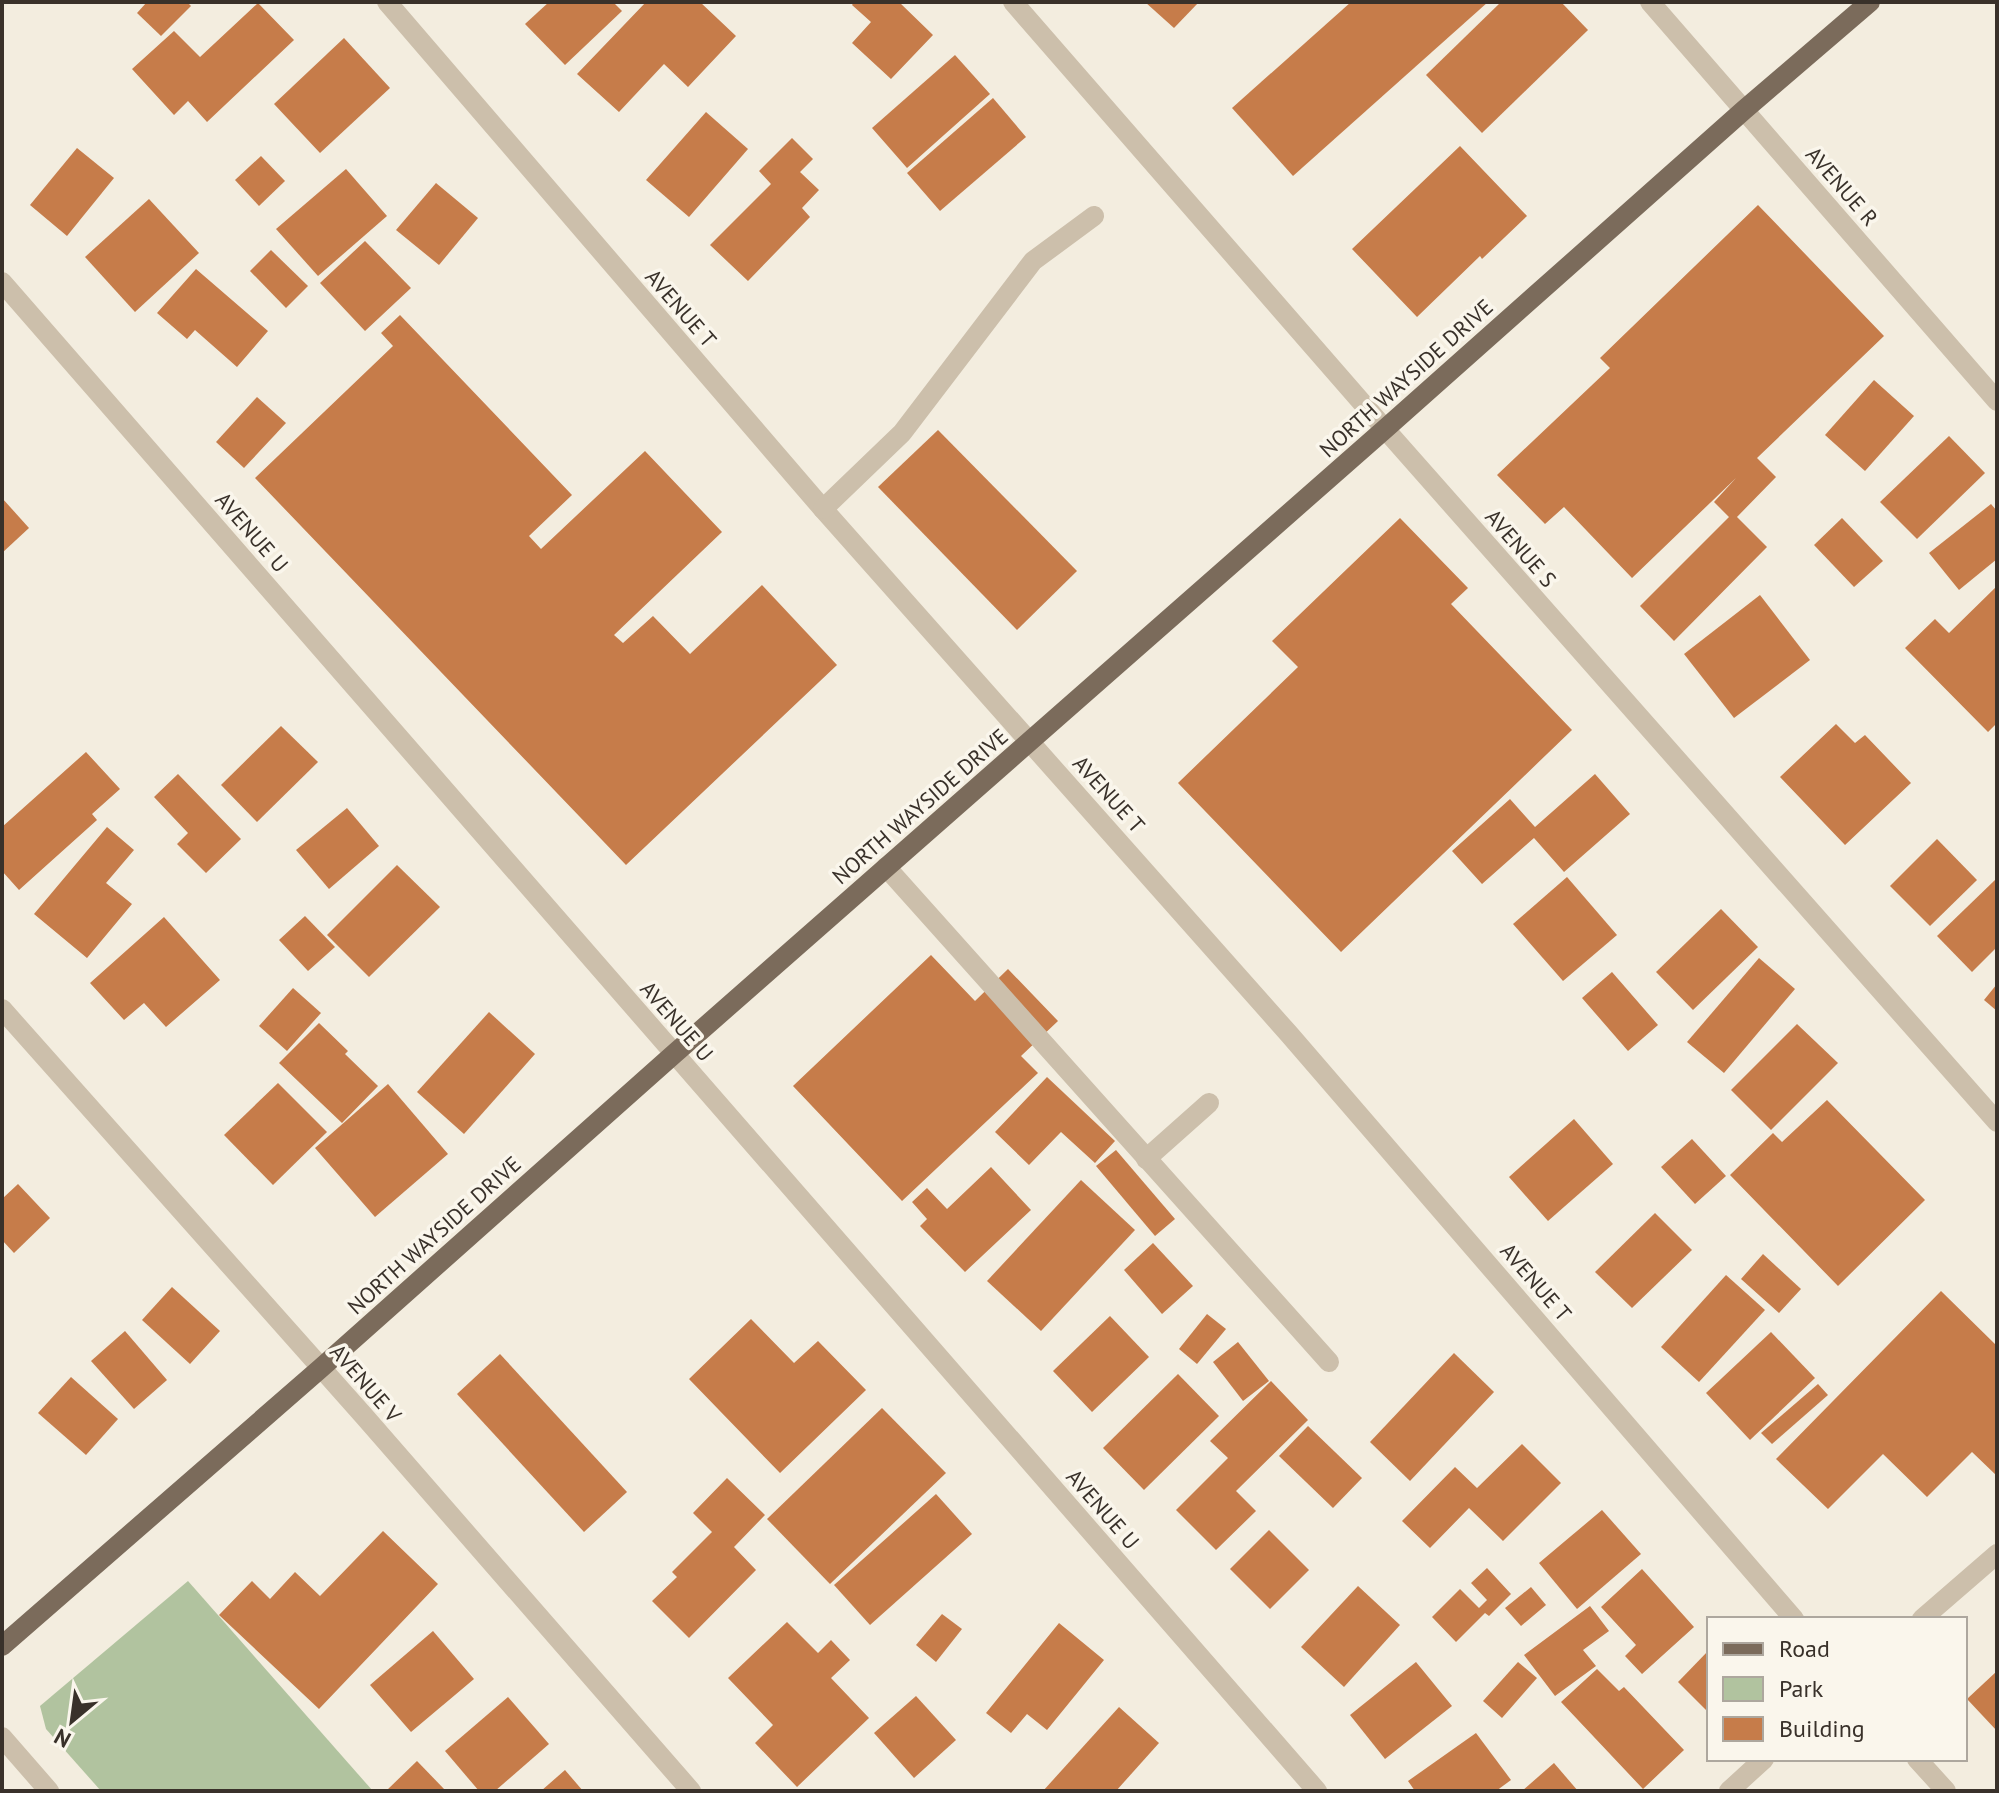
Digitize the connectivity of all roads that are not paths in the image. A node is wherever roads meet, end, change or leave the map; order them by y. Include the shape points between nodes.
1 (387, 2) edge
2 (1013, 2) edge
3 (1650, 2) edge
4 (1870, 2) edge
5 (1744, 110) junction
6 (1094, 216) dead end
7 (2, 282) edge
8 (1997, 401) edge
9 (1385, 429) junction
10 (823, 509) junction
11 (1031, 741) junction
12 (886, 867) junction
13 (2, 1009) edge
14 (674, 1054) junction
15 (1209, 1103) dead end
16 (1997, 1122) edge
17 (1146, 1159) junction
18 (1329, 1362) dead end
19 (321, 1368) junction
20 (1997, 1554) edge
21 (1792, 1617) edge
22 (1924, 1617) edge
23 (2, 1646) edge
24 (2, 1737) edge
25 (1762, 1761) edge
26 (1919, 1761) edge
27 (49, 1791) edge
28 (691, 1791) edge
29 (1317, 1791) edge
30 (1729, 1791) edge
31 (1946, 1791) edge

1 - 10 street, AVENUE T
2 - 9 street, AVENUE S
3 - 5 street, AVENUE R
4 - 5 main road, NORTH WAYSIDE DRIVE
5 - 8 street, AVENUE R
5 - 9 main road, NORTH WAYSIDE DRIVE
6 - 10 street via 1033,261 902,433
7 - 14 street, AVENUE U
9 - 11 main road, NORTH WAYSIDE DRIVE
9 - 16 street, AVENUE S
10 - 11 street, AVENUE T
11 - 12 main road, NORTH WAYSIDE DRIVE
11 - 21 street, AVENUE T
12 - 14 main road, NORTH WAYSIDE DRIVE
12 - 17 street
13 - 19 street, AVENUE V
14 - 19 main road, NORTH WAYSIDE DRIVE
14 - 29 street, AVENUE U
15 - 17 street
17 - 18 street
19 - 23 main road, NORTH WAYSIDE DRIVE
19 - 28 street, AVENUE V
20 - 22 street
24 - 27 street
25 - 30 street
26 - 31 street

